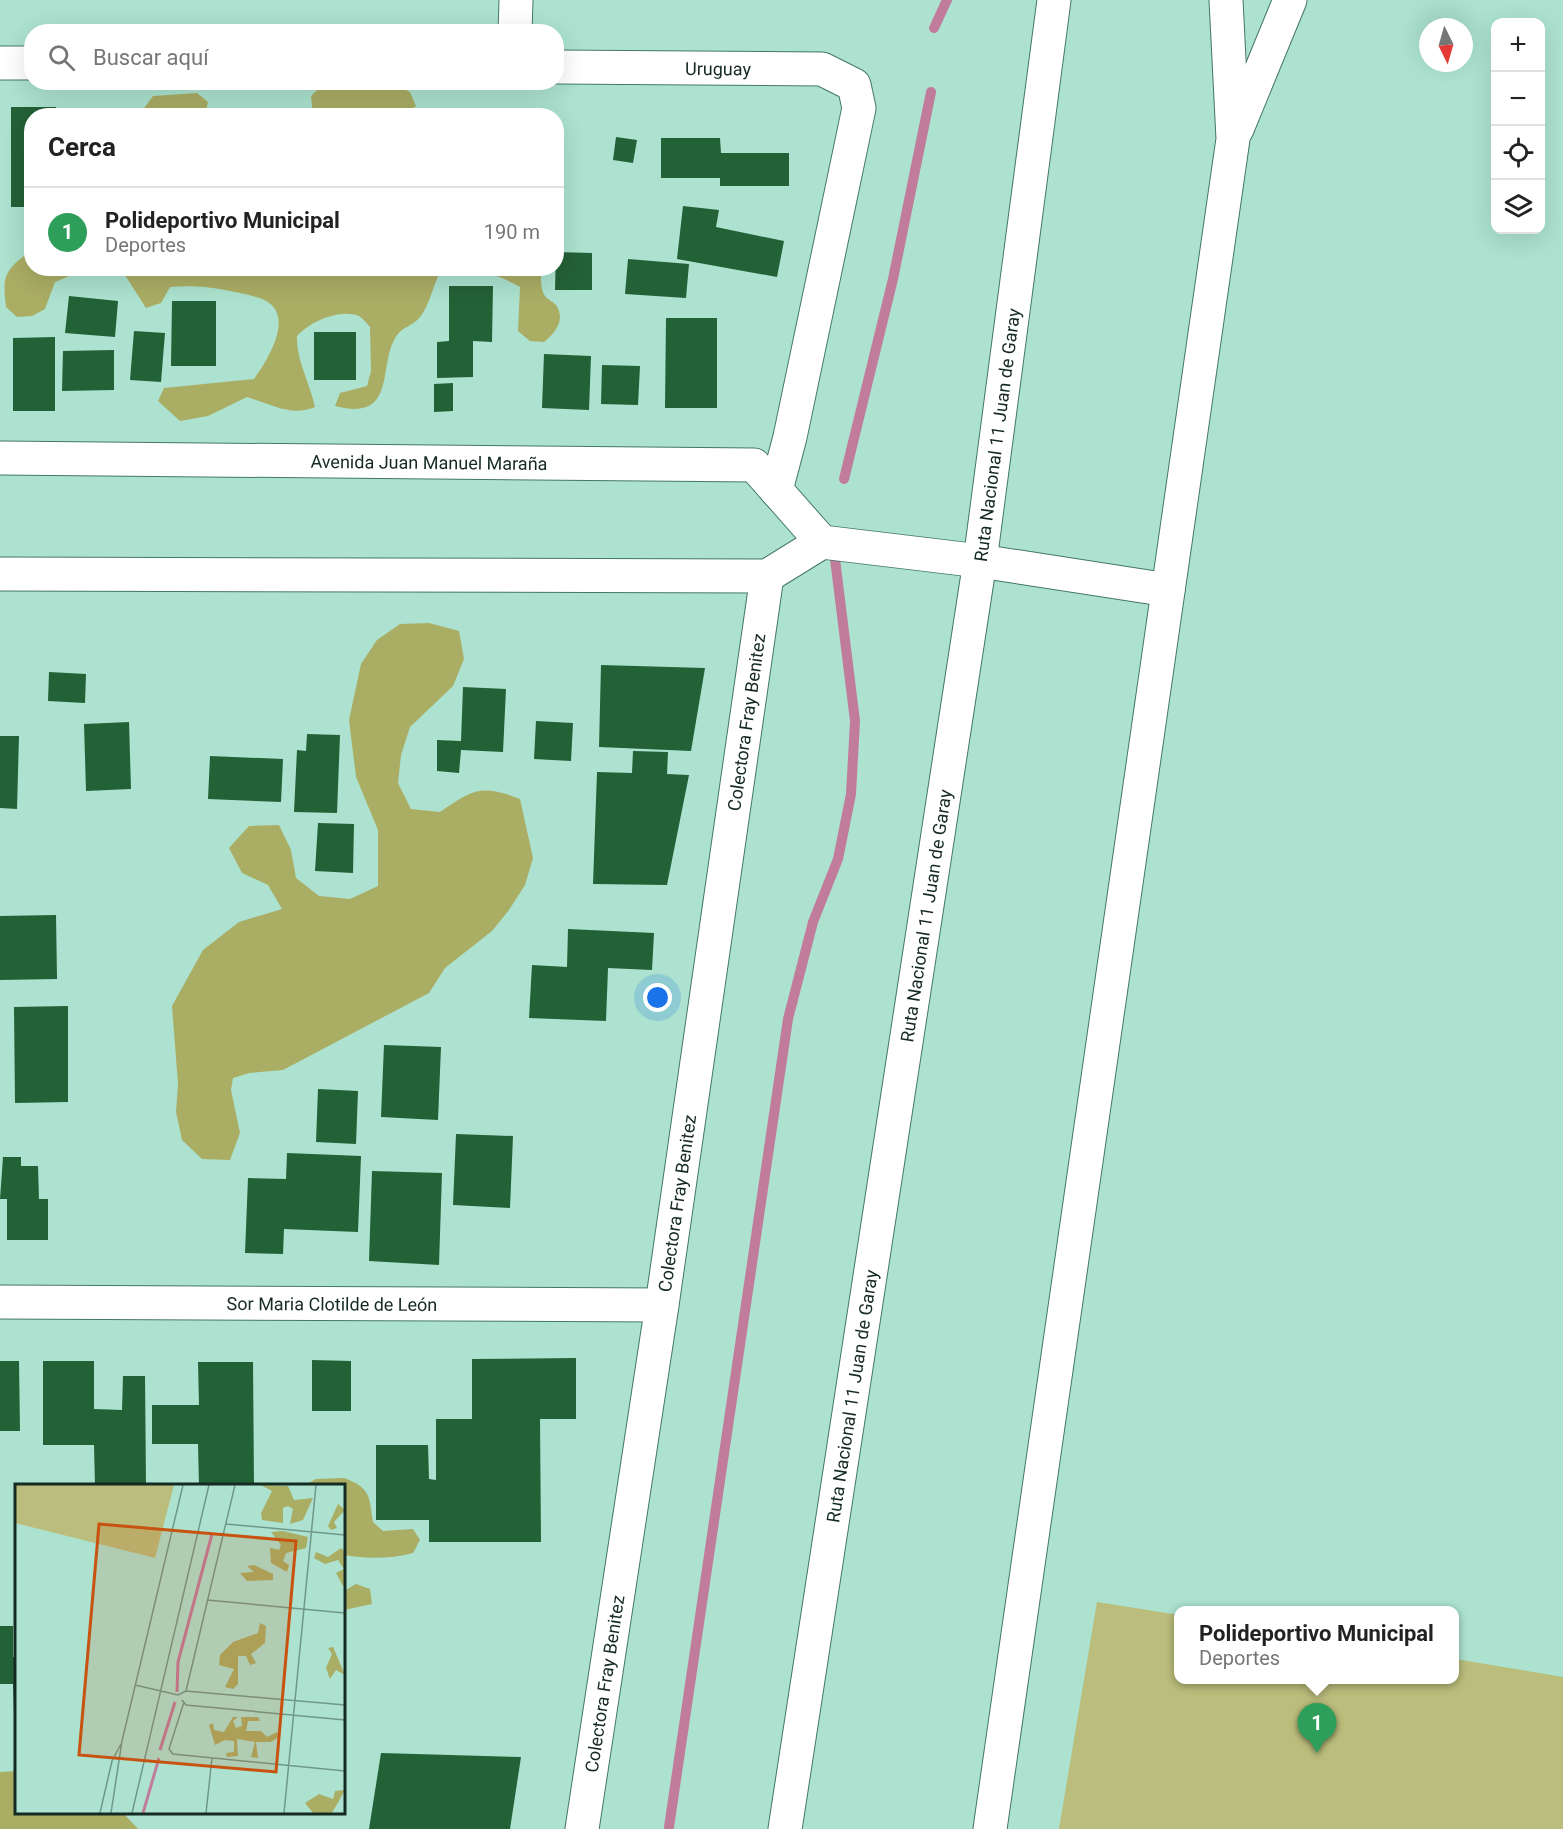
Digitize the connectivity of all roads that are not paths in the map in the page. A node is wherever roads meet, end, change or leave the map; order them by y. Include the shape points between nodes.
1 (516, 0) edge
2 (1054, 0) edge
3 (1226, 0) edge
4 (1290, 0) edge
5 (515, 24) edge
6 (0, 63) edge
7 (24, 63) edge
8 (564, 67) edge
9 (1233, 139) junction
10 (0, 458) edge
11 (776, 490) junction
12 (822, 542) junction
13 (980, 561) junction
14 (0, 574) edge
15 (767, 576) junction
16 (1168, 590) junction
17 (0, 1302) edge
18 (662, 1305) junction
19 (582, 1829) edge
20 (785, 1829) edge
21 (990, 1829) edge

1 - 5 main road
2 - 13 main road, Ruta Nacional 11 Juan de Garay
3 - 9 main road
4 - 9 main road
6 - 7 main road
8 - 11 main road, Uruguay via 822,69 854,85 859,108
9 - 16 main road
10 - 11 main road, Avenida Juan Manuel Maraña via 754,465
11 - 12 main road, Avenida Juan Manuel Maraña
12 - 13 main road
12 - 15 main road
13 - 16 main road
13 - 20 main road, Ruta Nacional 11 Juan de Garay
14 - 15 main road
15 - 18 main road, Colectora Fray Benitez
16 - 21 main road
17 - 18 main road, Sor Maria Clotilde de León
18 - 19 main road, Colectora Fray Benitez

